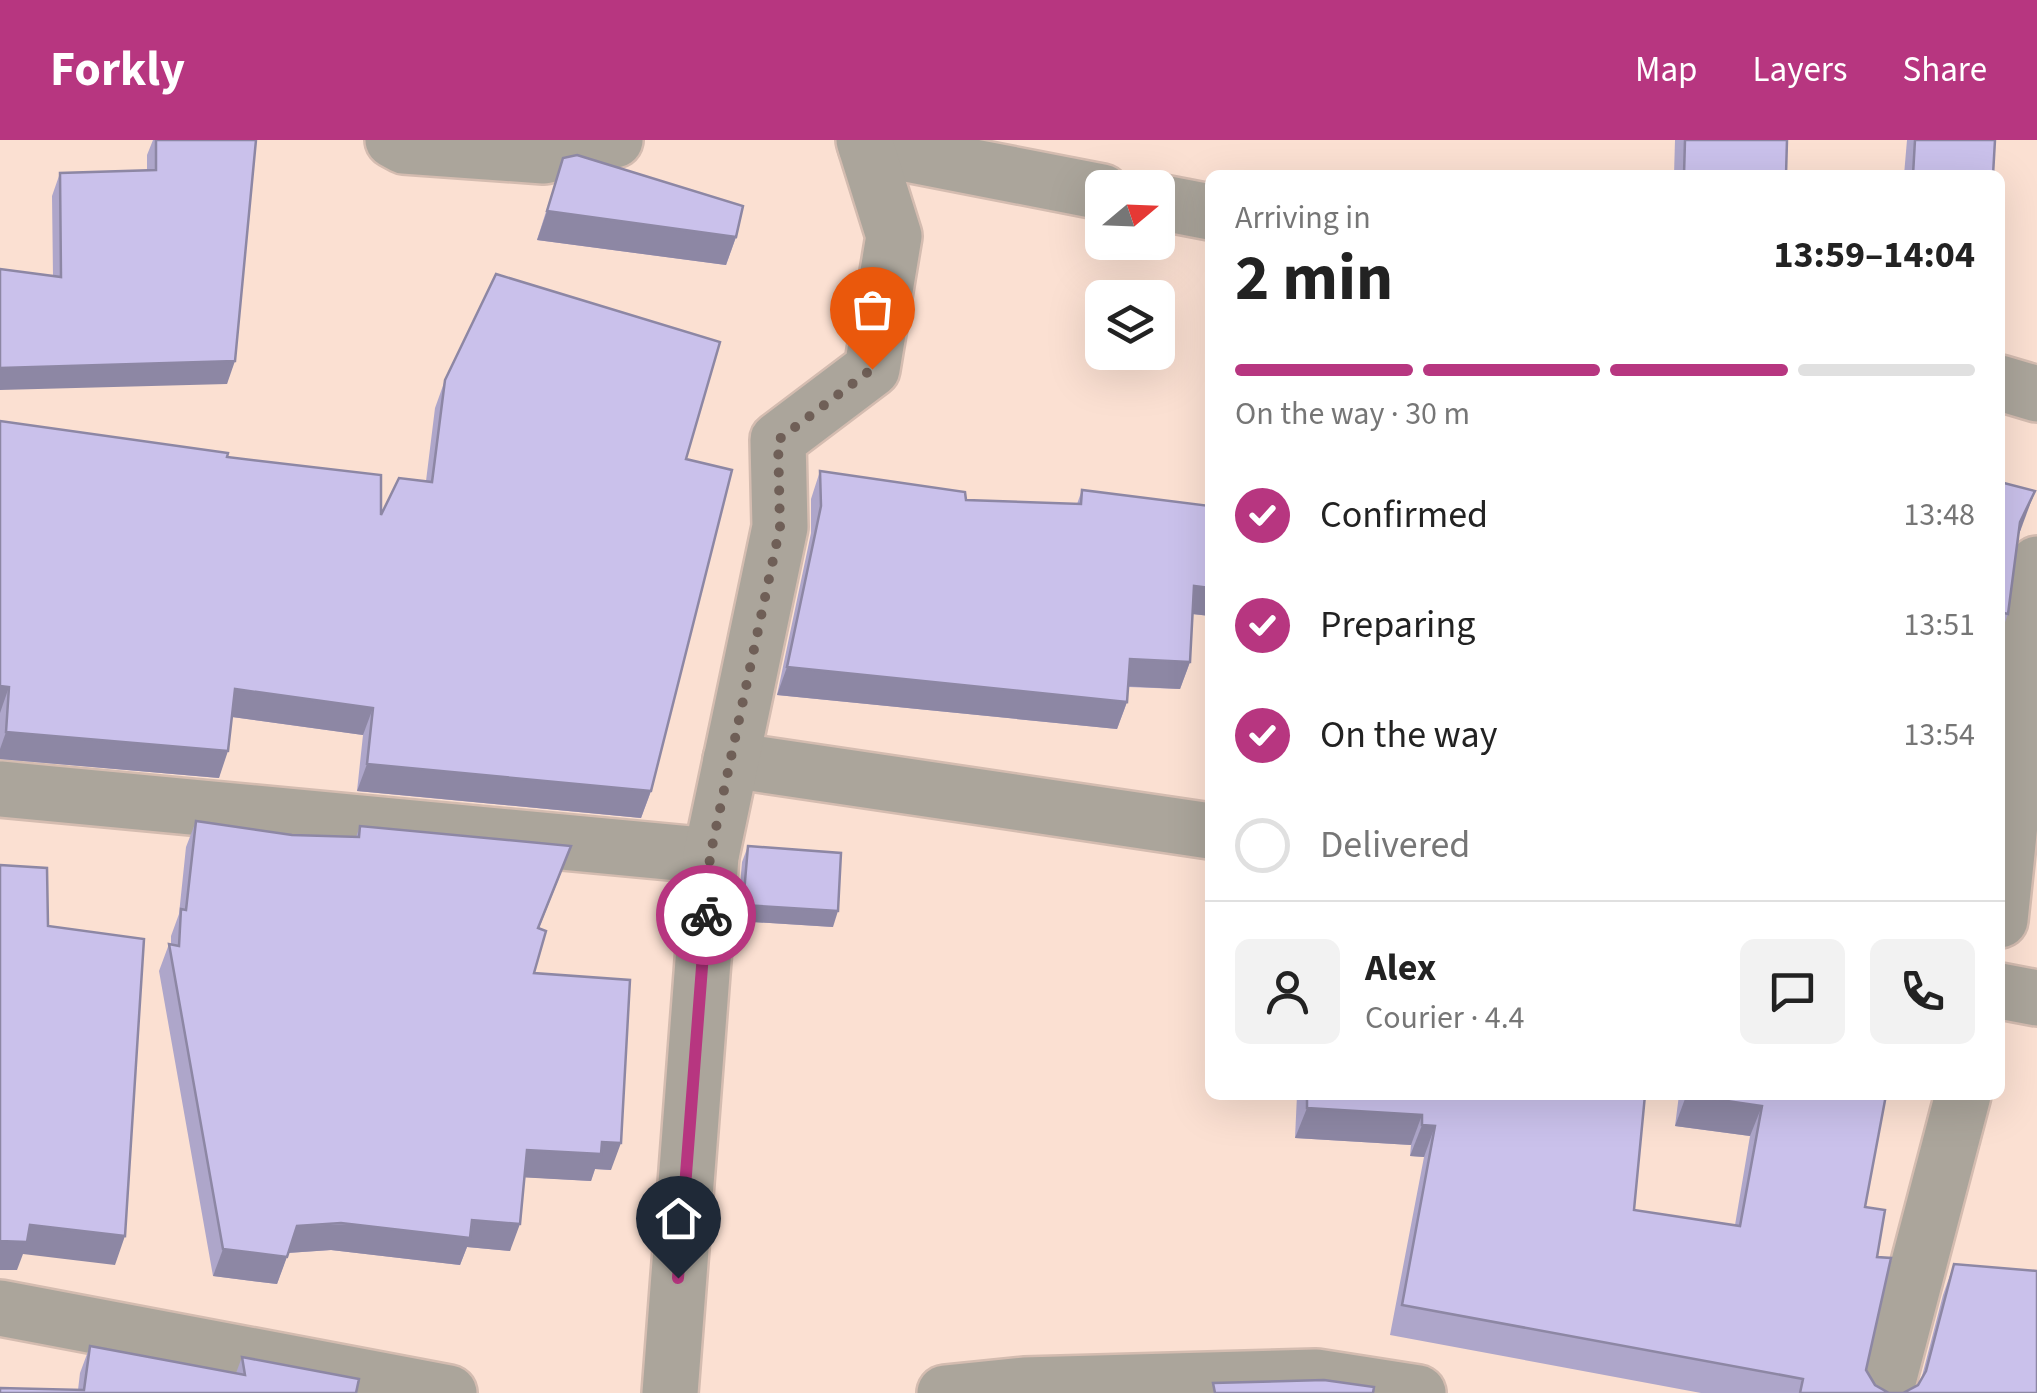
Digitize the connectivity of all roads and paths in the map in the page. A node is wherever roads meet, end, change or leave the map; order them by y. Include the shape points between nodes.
1 (394, 140) edge
2 (615, 140) edge
3 (865, 143) edge
4 (1085, 188) edge
5 (1175, 205) edge
6 (1205, 211) edge
7 (2005, 384) edge
8 (2037, 394) edge
9 (2037, 564) edge
10 (731, 760) junction
11 (0, 789) edge
12 (1205, 830) edge
13 (710, 856) junction
14 (2005, 872) edge
15 (2005, 992) edge
16 (2037, 998) edge
17 (1963, 1100) edge
18 (0, 1308) edge
19 (449, 1393) edge
20 (670, 1393) edge
21 (945, 1393) edge
22 (1418, 1393) edge
23 (1885, 1393) edge

1 - 2 street via 544,156
3 - 4 street
3 - 10 street via 894,236 872,369 778,440 780,527
5 - 6 street
7 - 8 street
9 - 14 street
10 - 12 street
10 - 13 street
11 - 13 street
13 - 20 street
15 - 16 street
17 - 23 street
18 - 19 street
21 - 22 street via 1316,1377

